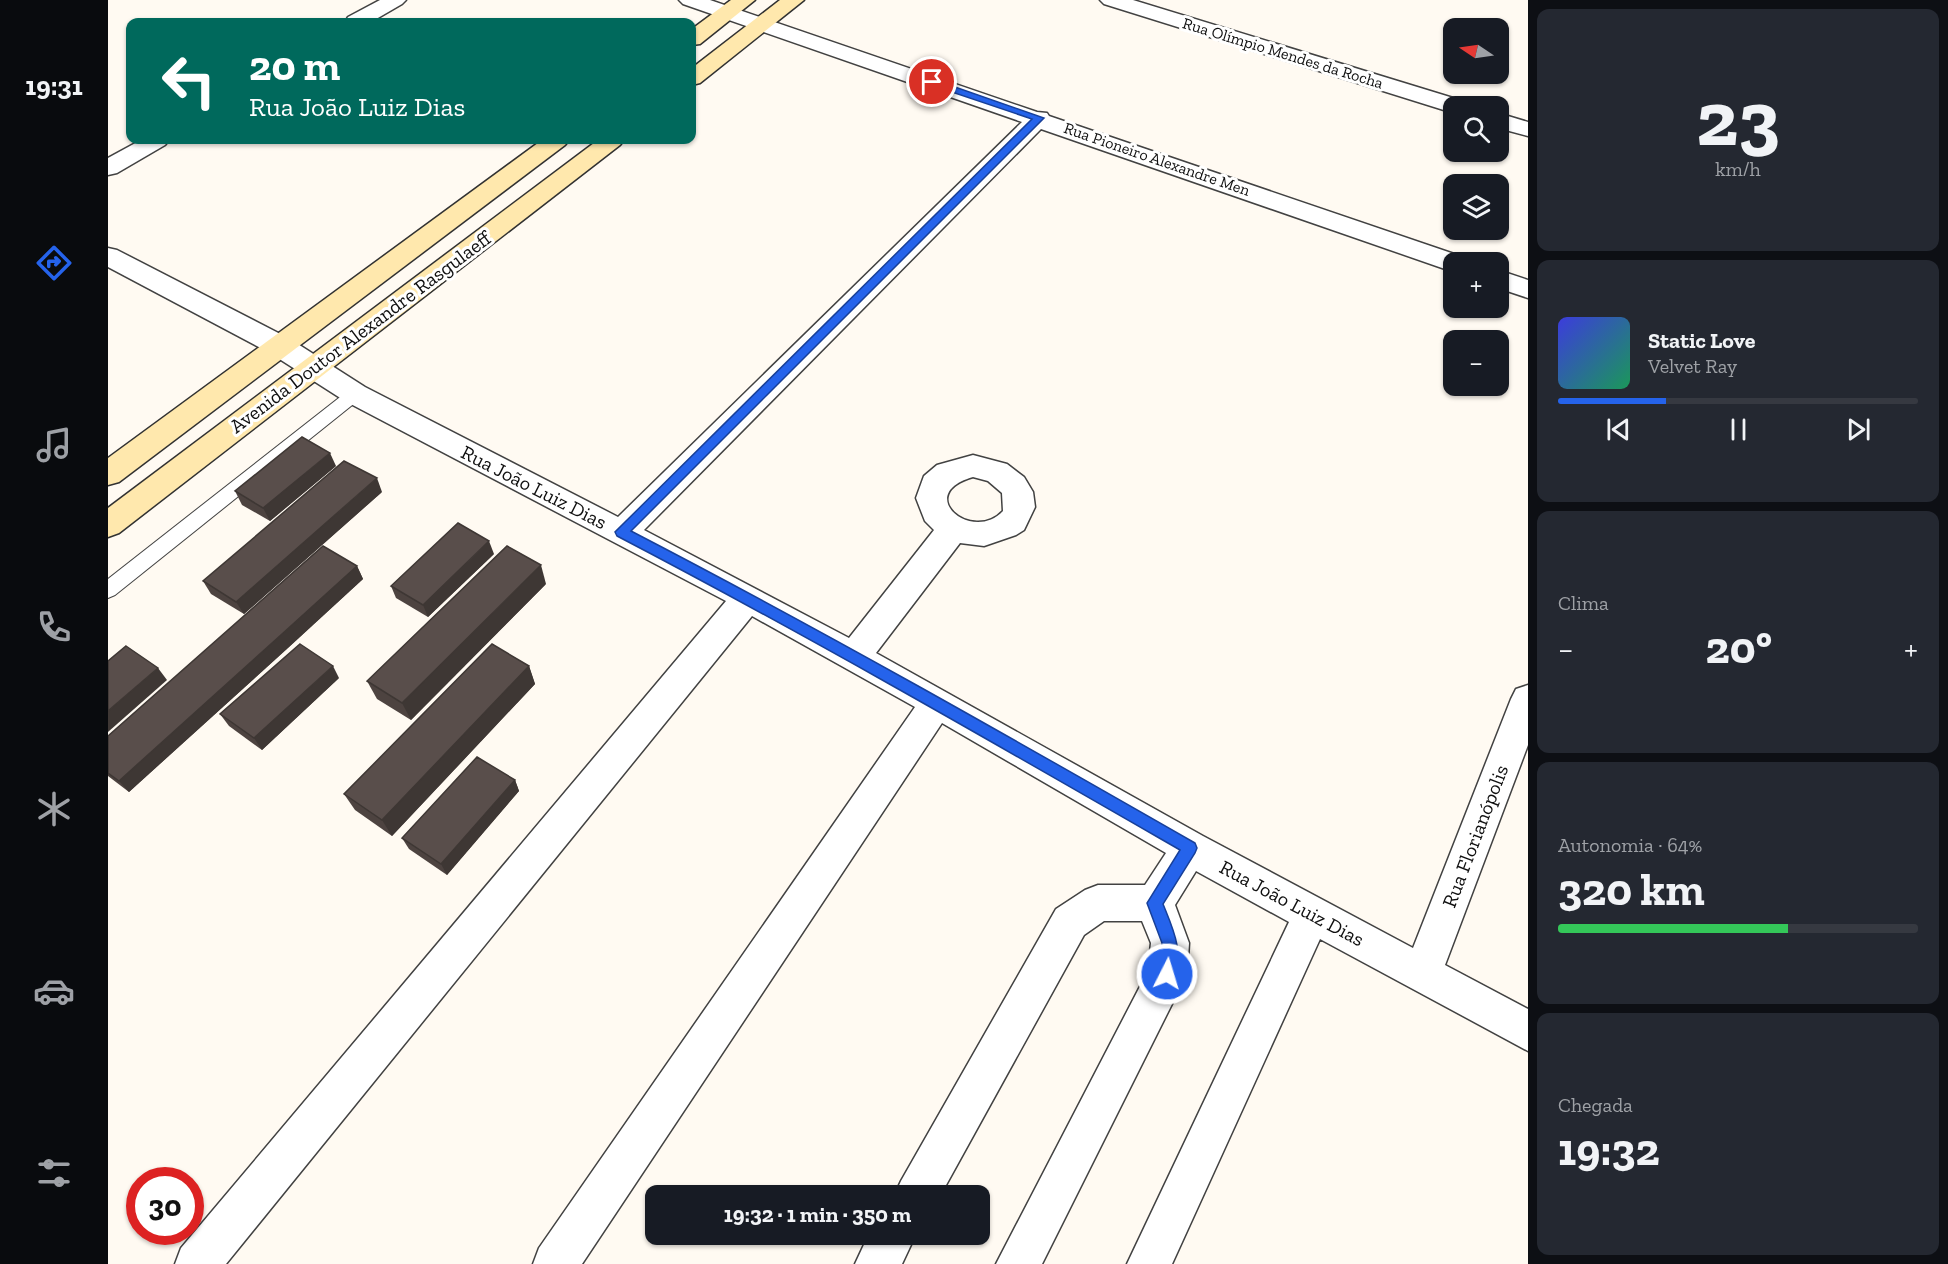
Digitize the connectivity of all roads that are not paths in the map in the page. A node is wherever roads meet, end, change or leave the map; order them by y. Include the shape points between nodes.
1 (394, 0) edge
2 (690, 0) edge
3 (793, 0) edge
4 (1111, 0) edge
5 (736, 6) edge
6 (363, 18) edge
7 (760, 25) junction
8 (696, 36) edge
9 (696, 75) edge
10 (1443, 102) edge
11 (1039, 118) junction
12 (1509, 123) edge
13 (1528, 129) edge
14 (150, 144) edge
15 (552, 144) edge
16 (607, 144) edge
17 (108, 168) edge
18 (108, 256) edge
19 (1443, 259) edge
20 (1509, 282) edge
21 (1528, 289) edge
22 (280, 346) junction
23 (314, 366) junction
24 (355, 394) junction
25 (108, 474) edge
26 (108, 525) edge
27 (953, 529) dead end
28 (621, 532) junction
29 (108, 590) edge
30 (748, 598) junction
31 (854, 657) junction
32 (1528, 699) edge
33 (937, 703) junction
34 (1190, 848) junction
35 (1155, 903) junction
36 (1312, 914) junction
37 (1422, 974) junction
38 (1528, 1031) edge
39 (922, 1185) edge
40 (888, 1245) edge
41 (197, 1264) edge
42 (555, 1264) edge
43 (877, 1264) edge
44 (1018, 1264) edge
45 (1149, 1264) edge

1 - 6 street
2 - 5 street, Rua Pioneiro Alexandre Men
3 - 7 main road
4 - 10 street, Rua Olímpio Mendes da Rocha
5 - 7 street, Rua Pioneiro Alexandre Men
5 - 8 main road
7 - 9 main road
7 - 11 street, Rua Pioneiro Alexandre Men
11 - 19 street, Rua Pioneiro Alexandre Men
11 - 28 street
12 - 13 street
14 - 17 street
15 - 22 main road, Avenida Doutor Alexandre Rasgulaeff
16 - 23 main road, Avenida Doutor Alexandre Rasgulaeff
18 - 22 street, Rua João Luiz Dias
20 - 21 street
22 - 23 street, Rua João Luiz Dias
22 - 25 main road, Avenida Doutor Alexandre Rasgulaeff
23 - 24 street, Rua João Luiz Dias
23 - 26 main road, Avenida Doutor Alexandre Rasgulaeff
24 - 28 street, Rua João Luiz Dias
24 - 29 lane
27 - 31 street
28 - 30 street, Rua João Luiz Dias
30 - 31 street, Rua João Luiz Dias
30 - 41 street
31 - 33 street, Rua João Luiz Dias
32 - 37 street, Rua Florianópolis
33 - 34 street, Rua João Luiz Dias
33 - 42 street
34 - 35 street
34 - 36 street, Rua João Luiz Dias
35 - 39 street via 1098,903 1070,922
35 - 44 street via 1170,943 1167,974
36 - 37 street, Rua João Luiz Dias
36 - 45 street
37 - 38 street, Rua João Luiz Dias
40 - 43 street

